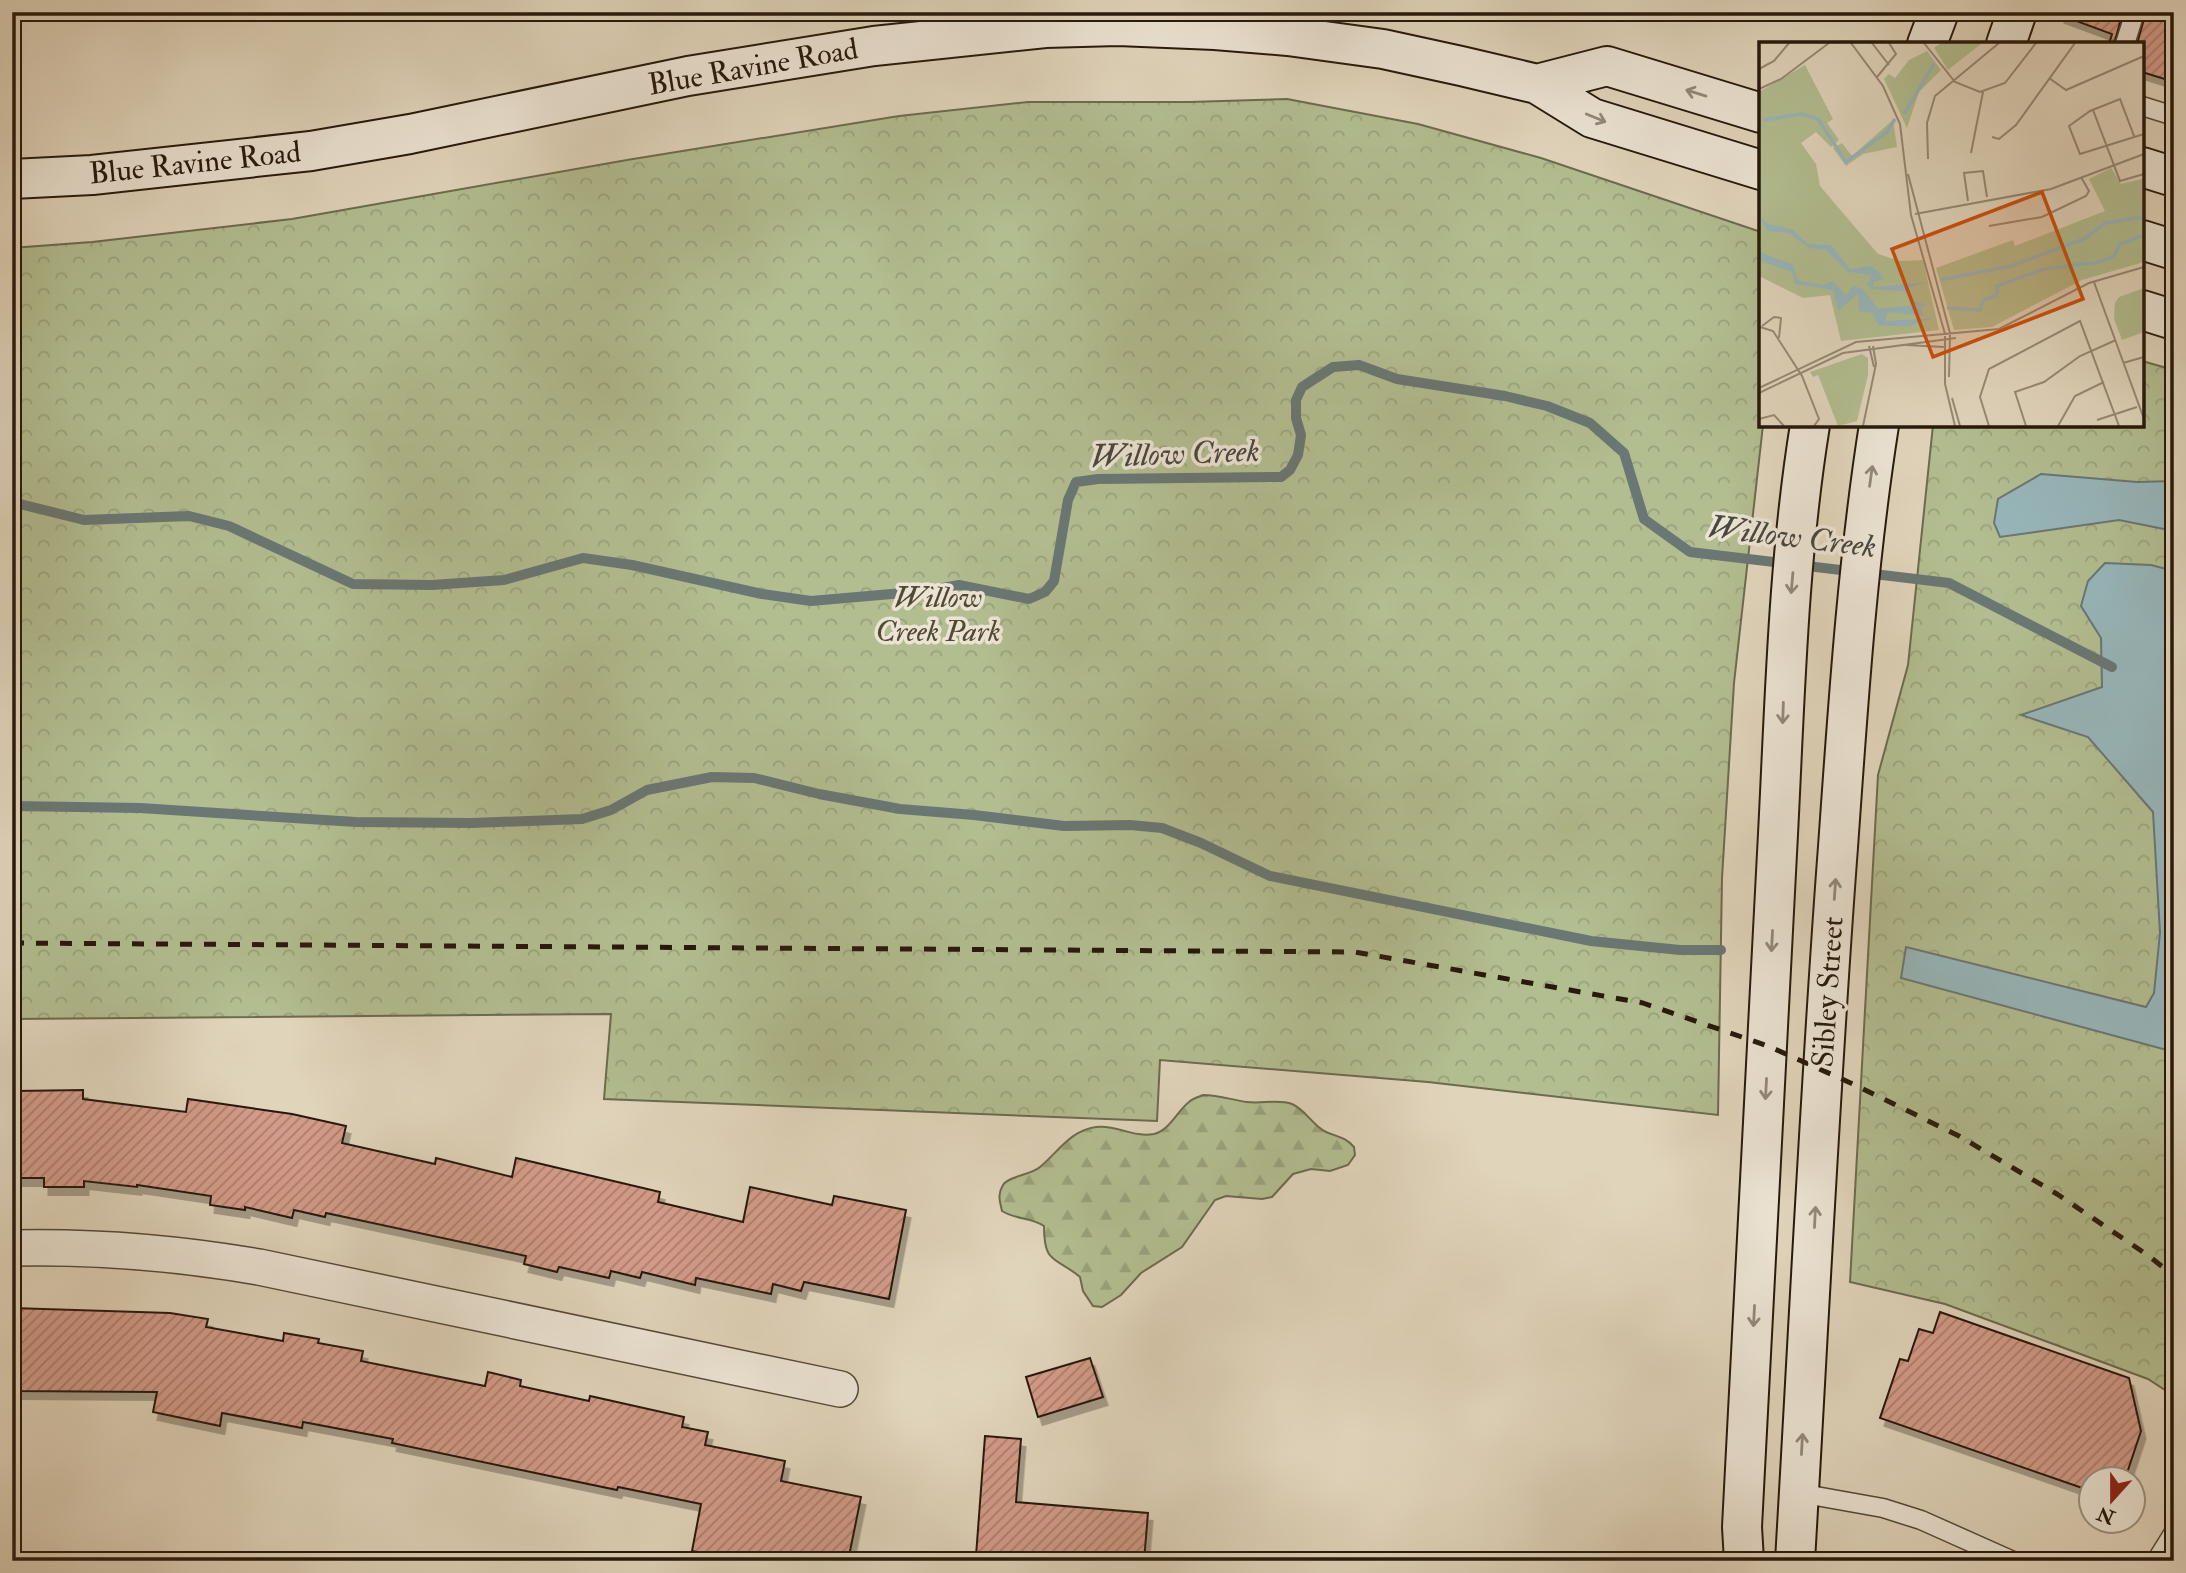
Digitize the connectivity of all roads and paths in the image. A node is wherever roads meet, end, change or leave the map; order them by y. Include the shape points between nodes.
1 (1939, 12) edge
2 (2017, 12) edge
3 (2135, 12) edge
4 (1928, 42) edge
5 (2007, 42) edge
6 (2126, 42) edge
7 (1537, 84) junction
8 (2144, 106) edge
9 (2172, 110) edge
10 (1759, 112) edge
11 (2144, 168) edge
12 (1759, 169) edge
13 (2174, 177) edge
14 (12, 178) edge
15 (2144, 311) edge
16 (2174, 320) edge
17 (1810, 427) edge
18 (1880, 427) edge
19 (12, 1248) edge
20 (840, 1389) dead end
21 (1799, 1493) junction
22 (2174, 1532) edge
23 (1744, 1561) edge
24 (1795, 1561) edge
25 (2013, 1561) edge
26 (2156, 1561) edge

1 - 4 street
2 - 5 street
3 - 6 lane
10 -> 7 street, Blue Ravine Road via 1607,66
7 -> 12 street, Blue Ravine Road via 1592,118
7 - 14 street, Blue Ravine Road via 1383,50 1288,36 1132,27 1045,28 874,46 701,74 311,151 92,176
8 - 9 lane
11 - 13 street
15 - 16 street
17 -> 23 street, Sibley Street via 1786,645 1742,1527
21 -> 18 street, Sibley Street via 1852,649
19 - 20 street via 118,1249 259,1267
21 - 24 street, Sibley Street
21 - 25 lane via 1896,1512
22 - 26 lane

